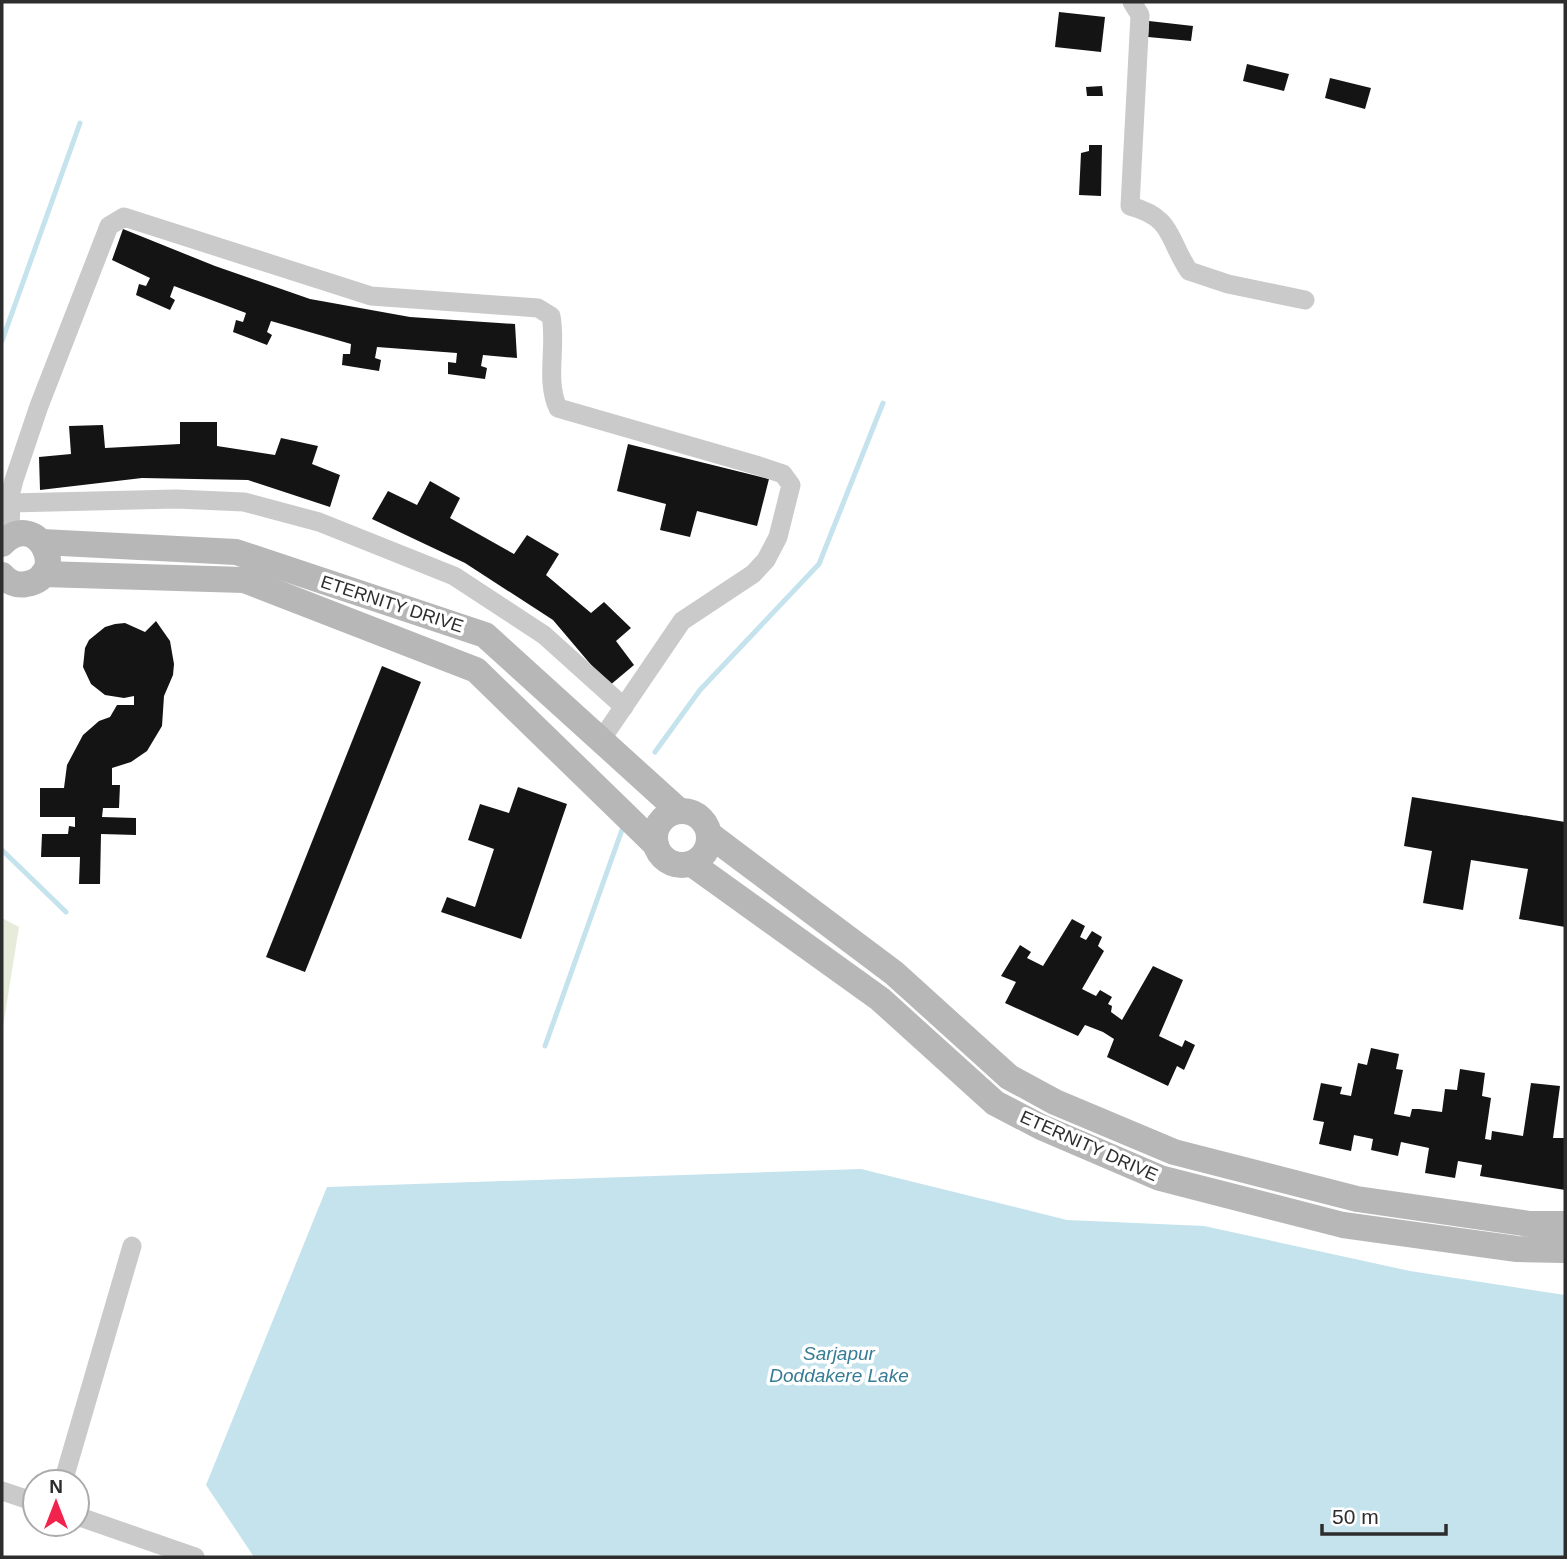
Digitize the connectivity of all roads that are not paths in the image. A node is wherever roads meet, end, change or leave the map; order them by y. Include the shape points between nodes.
1 (1132, 2) edge
2 (1305, 300) dead end
3 (10, 503) junction
4 (4, 541) edge
5 (41, 542) junction
6 (43, 574) junction
7 (2, 575) edge
8 (410, 610) junction
9 (393, 638) junction
10 (624, 707) junction
11 (601, 740) junction
12 (678, 810) junction
13 (710, 835) junction
14 (656, 845) junction
15 (692, 864) junction
16 (1565, 1224) edge
17 (132, 1246) dead end
18 (1565, 1250) edge
19 (67, 1468) edge
20 (2, 1491) edge
21 (21, 1497) edge
22 (91, 1521) edge
23 (195, 1557) edge

1 - 2 street via 1140,15 1130,206 1160,218 1189,271
3 - 4 street
3 - 10 street via 244,502 319,522 454,576 544,635
3 - 10 street via 35,418 109,226 124,217 371,296 538,308 551,316 552,394 558,408 759,466 783,474 791,485 778,537 766,560 682,621
4 - 5 street, ETERNITY DRIVE via 26,534
5 - 6 street via 48,558
5 - 8 street, ETERNITY DRIVE via 236,552
6 - 7 street, ETERNITY DRIVE via 21,585
6 - 9 street, ETERNITY DRIVE via 244,580
8 - 9 street
8 - 11 street, ETERNITY DRIVE via 485,635
9 - 14 street, ETERNITY DRIVE via 476,670
10 - 11 street
11 - 12 street, ETERNITY DRIVE
12 - 13 street, ETERNITY DRIVE via 696,814
12 - 14 street via 657,827
13 - 15 street via 706,852
13 - 16 street, ETERNITY DRIVE via 894,973 1009,1077 1055,1102 1174,1152 1357,1199 1530,1224
14 - 15 street, ETERNITY DRIVE via 666,860
15 - 18 street, ETERNITY DRIVE via 880,999 995,1103 1041,1127 1160,1178 1343,1225 1517,1250
17 - 19 street
20 - 21 street
22 - 23 street

